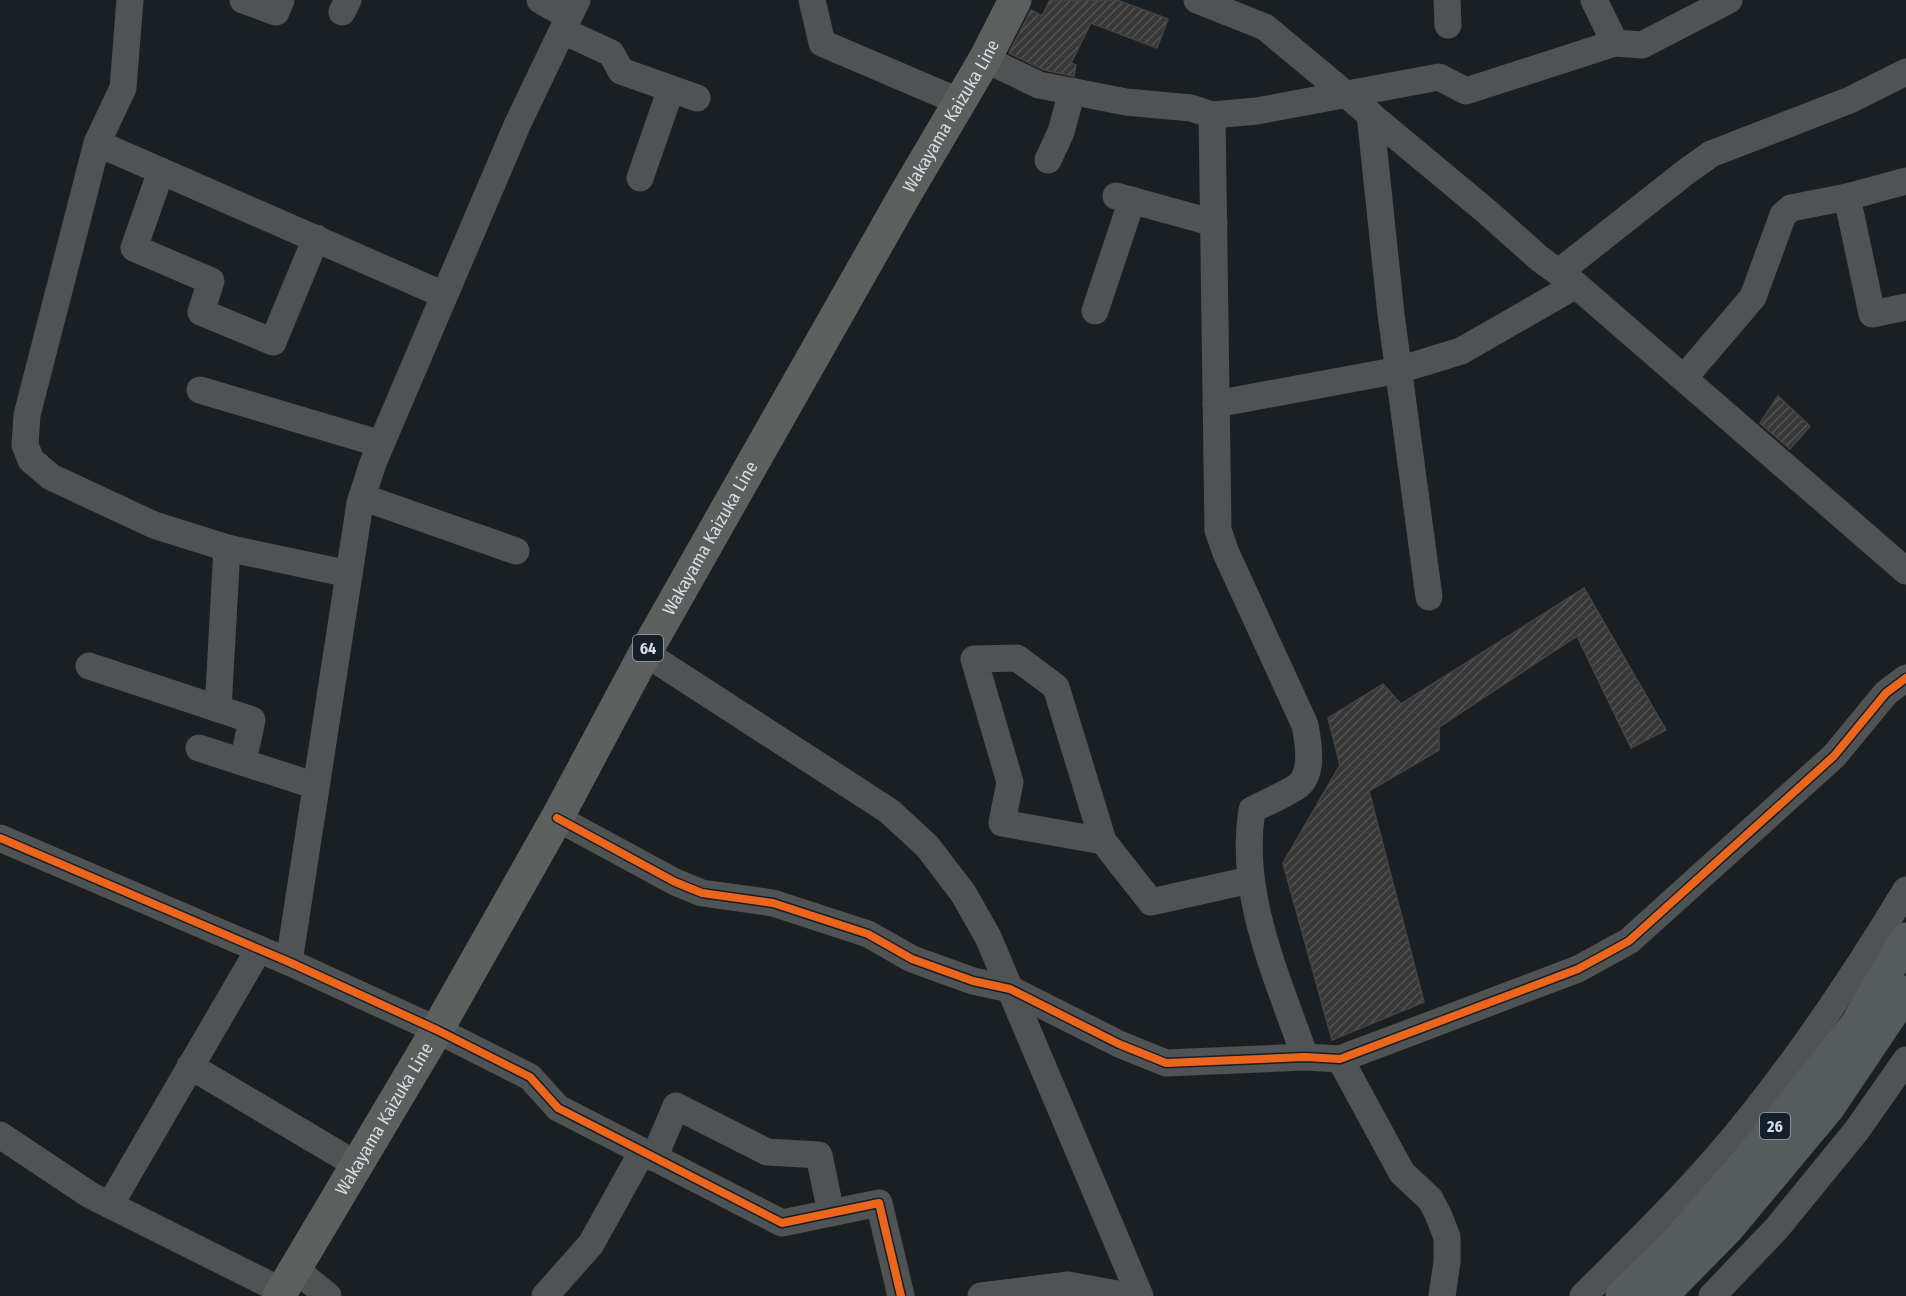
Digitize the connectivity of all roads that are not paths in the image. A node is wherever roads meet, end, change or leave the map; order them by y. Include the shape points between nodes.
1 (130, 0) edge
2 (243, 0) edge
3 (281, 0) edge
4 (540, 0) edge
5 (812, 0) edge
6 (1015, 0) edge
7 (1197, 0) edge
8 (1594, 0) edge
9 (1729, 0) edge
10 (569, 16) edge
11 (1615, 43) junction
12 (985, 59) junction
13 (1906, 72) edge
14 (671, 89) junction
15 (1072, 91) junction
16 (1346, 94) junction
17 (697, 98) dead end
18 (960, 102) junction
19 (1370, 114) junction
20 (1212, 115) junction
21 (97, 143) junction
22 (1048, 160) dead end
23 (161, 171) junction
24 (640, 178) dead end
25 (1906, 182) edge
26 (1847, 197) junction
27 (1214, 223) junction
28 (316, 238) junction
29 (1567, 279) junction
30 (444, 295) junction
31 (1906, 307) edge
32 (1095, 311) dead end
33 (1399, 370) junction
34 (1684, 378) junction
35 (200, 390) dead end
36 (1216, 404) junction
37 (381, 444) junction
38 (362, 497) junction
39 (227, 548) junction
40 (516, 551) dead end
41 (1906, 571) edge
42 (349, 574) junction
43 (1429, 597) dead end
44 (645, 653) junction
45 (89, 666) dead end
46 (1906, 678) edge
47 (218, 709) junction
48 (199, 748) dead end
49 (243, 762) junction
50 (316, 786) junction
51 (557, 818) junction
52 (0, 838) edge
53 (1103, 841) junction
54 (1250, 880) junction
55 (1906, 890) edge
56 (1906, 939) edge
57 (259, 949) junction
58 (290, 962) junction
59 (1010, 988) junction
60 (1906, 992) edge
61 (437, 1030) junction
62 (1305, 1057) junction
63 (1340, 1059) junction
64 (1906, 1060) edge
65 (190, 1066) junction
66 (0, 1136) edge
67 (648, 1155) junction
68 (357, 1165) junction
69 (110, 1204) junction
70 (831, 1213) junction
71 (285, 1285) edge
72 (328, 1296) edge
73 (545, 1296) edge
74 (901, 1296) edge
75 (981, 1296) edge
76 (1128, 1296) edge
77 (1140, 1296) edge
78 (1442, 1296) edge
79 (1583, 1296) edge
80 (1622, 1296) edge
81 (1661, 1296) edge
82 (1712, 1296) edge

1 - 21 street via 123,88
2 - 3 street via 276,12
4 - 10 street
5 - 18 street via 822,44
6 - 12 main road, Wakayama Kaizuka Line / 64
7 - 16 street via 1265,27
8 - 11 street
9 - 11 street via 1642,45
10 - 14 street via 611,53 621,71
10 - 30 street
11 - 16 street via 1467,91 1439,77
12 - 15 street via 1039,85
12 - 18 main road, Wakayama Kaizuka Line / 64
13 - 29 street via 1850,100 1711,154
14 - 17 street
14 - 24 street
15 - 20 street via 1126,102 1191,108
15 - 22 street via 1061,132
16 - 19 street
16 - 20 street via 1257,111
18 - 44 main road, Wakayama Kaizuka Line / 64
19 - 29 street
19 - 33 street
20 - 27 street
21 - 23 street
21 - 39 street via 27,415 25,445 32,460 51,477 154,525
23 - 28 street
23 - 28 street via 134,248 211,281 201,312 273,342
25 - 26 street
26 - 31 street via 1872,315
26 - 34 street via 1791,208 1783,215 1753,297
27 - 32 street via 1124,198
27 - 36 street
28 - 30 street
29 - 33 street via 1461,351
29 - 34 street
30 - 37 street
33 - 36 street
33 - 43 street
34 - 41 street
35 - 37 street
36 - 54 street via 1218,530 1305,725 1309,751 1300,784 1252,810
37 - 38 street
38 - 40 street
38 - 42 street
39 - 42 street
39 - 47 street
42 - 50 street
44 - 51 main road, Wakayama Kaizuka Line / 64
44 - 59 street via 890,811 927,846 963,892
45 - 47 street
46 - 63 street via 1886,693 1834,756 1629,940 1578,969
47 - 49 street via 252,720
48 - 49 street
49 - 50 street
50 - 58 street
51 - 59 street via 675,882 702,892 773,903 868,934 912,959 973,981
51 - 61 main road, Wakayama Kaizuka Line / 64
52 - 57 street
53 - 53 street via 1002,823 1010,782 974,659 1017,658 1056,687
53 - 54 street via 1151,902
54 - 62 street via 1264,940
55 - 79 street via 1874,943 1751,1116 1679,1200
56 - 80 highway, 26 via 1849,1033 1747,1162 1677,1242
57 - 58 street
57 - 65 street
58 - 61 street
59 - 62 street via 1119,1044 1166,1063
59 - 77 street
60 - 81 highway, 26 via 1827,1108 1727,1229
61 - 67 street via 530,1077 558,1108
61 - 68 main road, Wakayama Kaizuka Line / 64
62 - 63 street
63 - 78 street via 1402,1173 1430,1199 1438,1214 1447,1237
64 - 82 street via 1857,1130 1784,1219
65 - 68 street
65 - 69 street
66 - 69 street
67 - 70 street via 782,1223
67 - 70 street via 676,1106 767,1152 819,1155
67 - 73 street via 591,1244
68 - 71 main road, Wakayama Kaizuka Line / 64
69 - 71 street
70 - 74 street via 879,1203
71 - 72 street
75 - 76 street via 1068,1285

